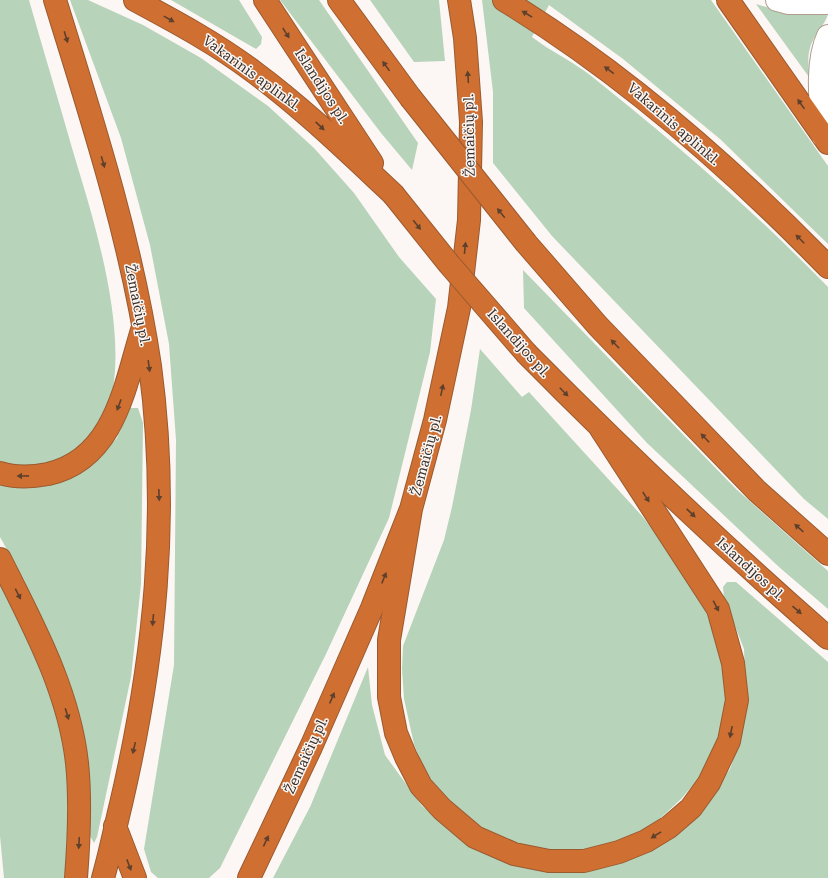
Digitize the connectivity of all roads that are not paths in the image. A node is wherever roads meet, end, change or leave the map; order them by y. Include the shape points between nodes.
1 (55, 0) edge
2 (135, 0) edge
3 (265, 0) edge
4 (339, 0) edge
5 (459, 0) edge
6 (504, 0) edge
7 (728, 0) edge
8 (777, 0) edge
9 (828, 3) edge
10 (828, 36) edge
11 (826, 139) edge
12 (392, 194) junction
13 (828, 267) edge
14 (143, 327) junction
15 (601, 429) junction
16 (0, 473) edge
17 (412, 510) junction
18 (828, 554) edge
19 (0, 559) edge
20 (828, 638) edge
21 (115, 826) junction
22 (248, 877) edge
23 (76, 878) edge
24 (103, 878) edge
25 (135, 878) edge

1 -> 14 highway, Žemaičių pl. via 122,230
2 -> 12 highway, Vakarinis aplinkl. via 199,35 253,70 300,107
3 -> 12 highway, Islandijos pl.
18 -> 4 highway, bridge via 757,492 598,326 526,243 410,97
17 -> 5 highway, Žemaičių pl. via 435,420 459,308 469,220 471,122 465,38
13 -> 6 highway, Vakarinis aplinkl. via 758,197 686,132 624,81 550,28
11 -> 7 highway
8 - 9 street
10 - 11 street via 820,85
12 -> 15 highway, Islandijos pl., bridge via 527,354
14 -> 16 highway via 120,404 110,428 97,446 80,461 58,472 10,477
14 -> 21 highway, Žemaičių pl. via 158,461 157,581 150,653 138,728
15 -> 17 highway via 718,609 734,663 737,700 729,741 709,783 691,808 669,827 646,841 619,852 584,861 550,861 514,854 474,837 442,809 421,786 396,734 389,697 389,640
15 -> 20 highway, Islandijos pl. via 754,573
22 -> 17 highway, Žemaičių pl. via 311,747
19 -> 23 highway via 31,620 57,682 70,725 77,762 80,800
21 - 24 highway, Žemaičių pl.
21 -> 25 highway

